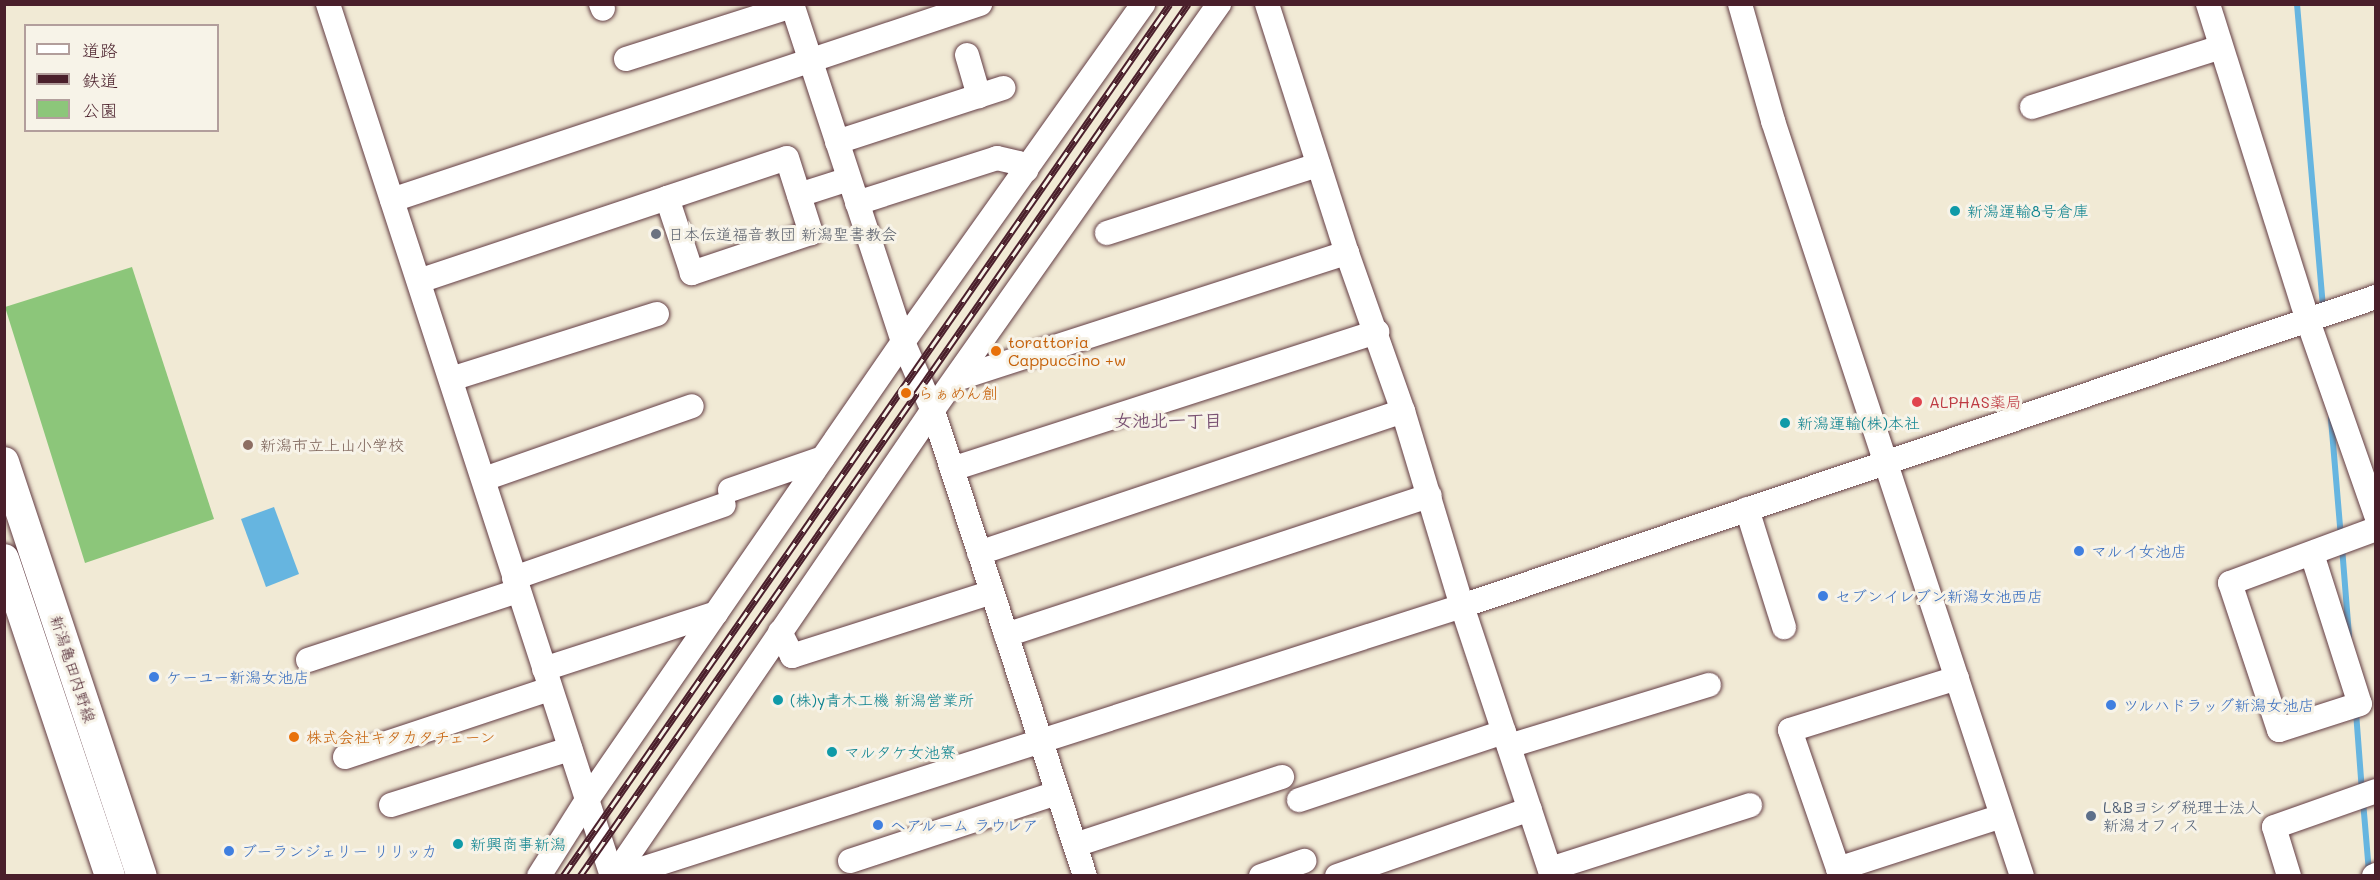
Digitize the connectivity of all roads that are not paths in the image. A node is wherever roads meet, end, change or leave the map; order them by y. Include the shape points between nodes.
1 (980, 4) edge
2 (1143, 4) edge
3 (1220, 4) edge
4 (1267, 4) edge
5 (1740, 4) edge
6 (2208, 4) edge
7 (330, 5) edge
8 (792, 5) edge
9 (2221, 47) junction
10 (968, 55) dead end
11 (626, 59) dead end
12 (810, 60) junction
13 (1004, 88) dead end
14 (979, 96) junction
15 (2032, 107) dead end
16 (837, 142) junction
17 (1318, 165) junction
18 (1026, 170) junction
19 (849, 179) junction
20 (799, 195) junction
21 (667, 198) junction
22 (392, 200) junction
23 (857, 203) junction
24 (1107, 233) dead end
25 (1347, 253) junction
26 (419, 281) junction
27 (2376, 297) edge
28 (657, 314) dead end
29 (2307, 318) junction
30 (1377, 332) junction
31 (903, 342) junction
32 (451, 379) junction
33 (956, 380) junction
34 (692, 406) dead end
35 (933, 411) junction
36 (1403, 411) junction
37 (823, 458) junction
38 (4, 462) edge
39 (1886, 463) junction
40 (952, 469) junction
41 (484, 479) junction
42 (1430, 496) junction
43 (1748, 509) junction
44 (2376, 515) edge
45 (2376, 529) edge
46 (979, 553) junction
47 (2312, 555) junction
48 (4, 559) edge
49 (516, 584) junction
50 (992, 592) junction
51 (1462, 606) junction
52 (716, 613) junction
53 (1784, 627) dead end
54 (780, 632) junction
55 (1006, 635) junction
56 (308, 660) dead end
57 (1957, 678) junction
58 (547, 679) junction
59 (1709, 685) dead end
60 (1506, 739) junction
61 (1040, 742) junction
62 (570, 748) junction
63 (345, 758) dead end
64 (1282, 777) dead end
65 (2376, 791) edge
66 (1057, 793) junction
67 (587, 800) junction
68 (1299, 800) dead end
69 (391, 805) dead end
70 (1750, 805) dead end
71 (1530, 809) junction
72 (2002, 816) junction
73 (1075, 845) junction
74 (850, 861) dead end
75 (1304, 861) dead end
76 (1551, 872) edge
77 (110, 876) edge
78 (142, 876) edge
79 (539, 876) edge
80 (613, 876) edge
81 (620, 876) edge
82 (1085, 876) edge
83 (1261, 876) edge
84 (1337, 876) edge
85 (2022, 876) edge
86 (2289, 876) edge

1 - 12 street
2 - 18 street
3 - 33 street
4 - 17 street
5 - 39 street via 1773,121
6 - 9 street
7 - 22 street
8 - 11 street
8 - 12 street
9 - 15 street
9 - 29 street
10 - 14 street
12 - 16 street
12 - 22 street
13 - 14 street
14 - 16 street
16 - 19 street
17 - 24 street
17 - 25 street
18 - 23 street via 1018,163 997,158
18 - 31 street
19 - 20 street
19 - 23 street
20 - 21 street via 787,158
20 - 21 street via 811,233 692,273
21 - 26 street
22 - 26 street
23 - 31 street
25 - 30 street
25 - 33 street
26 - 32 street
27 - 29 street
28 - 32 street
29 - 39 street
29 - 44 street
30 - 36 street
30 - 40 street
31 - 35 street
31 - 37 street
32 - 41 street
33 - 35 street
34 - 41 street
35 - 40 street
35 - 54 street
36 - 42 street
36 - 46 street
37 - 49 street
37 - 52 street
38 - 78 main road, 新潟亀田内野線
39 - 43 street
39 - 57 street
40 - 46 street
41 - 49 street
42 - 51 street
42 - 55 street
43 - 51 street
43 - 53 street
45 - 47 street
46 - 50 street
47 - 47 street via 2230,583 2279,730 2360,704
48 - 77 main road, 新潟亀田内野線
49 - 56 street
49 - 58 street
50 - 54 street via 792,656
50 - 55 street
51 - 60 street
51 - 61 street
52 - 58 street
52 - 67 street
54 - 80 street
55 - 61 street
57 - 72 street
57 - 72 street via 1790,730 1838,869
58 - 62 street
58 - 63 street
59 - 60 street
60 - 68 street
60 - 71 street
61 - 66 street
61 - 81 street
62 - 67 street
62 - 69 street
64 - 73 street
65 - 86 street via 2274,827
66 - 73 street
66 - 74 street
67 - 79 street
67 - 80 street
70 - 76 street
71 - 76 street
71 - 84 street
72 - 85 street
73 - 82 street
75 - 83 street

